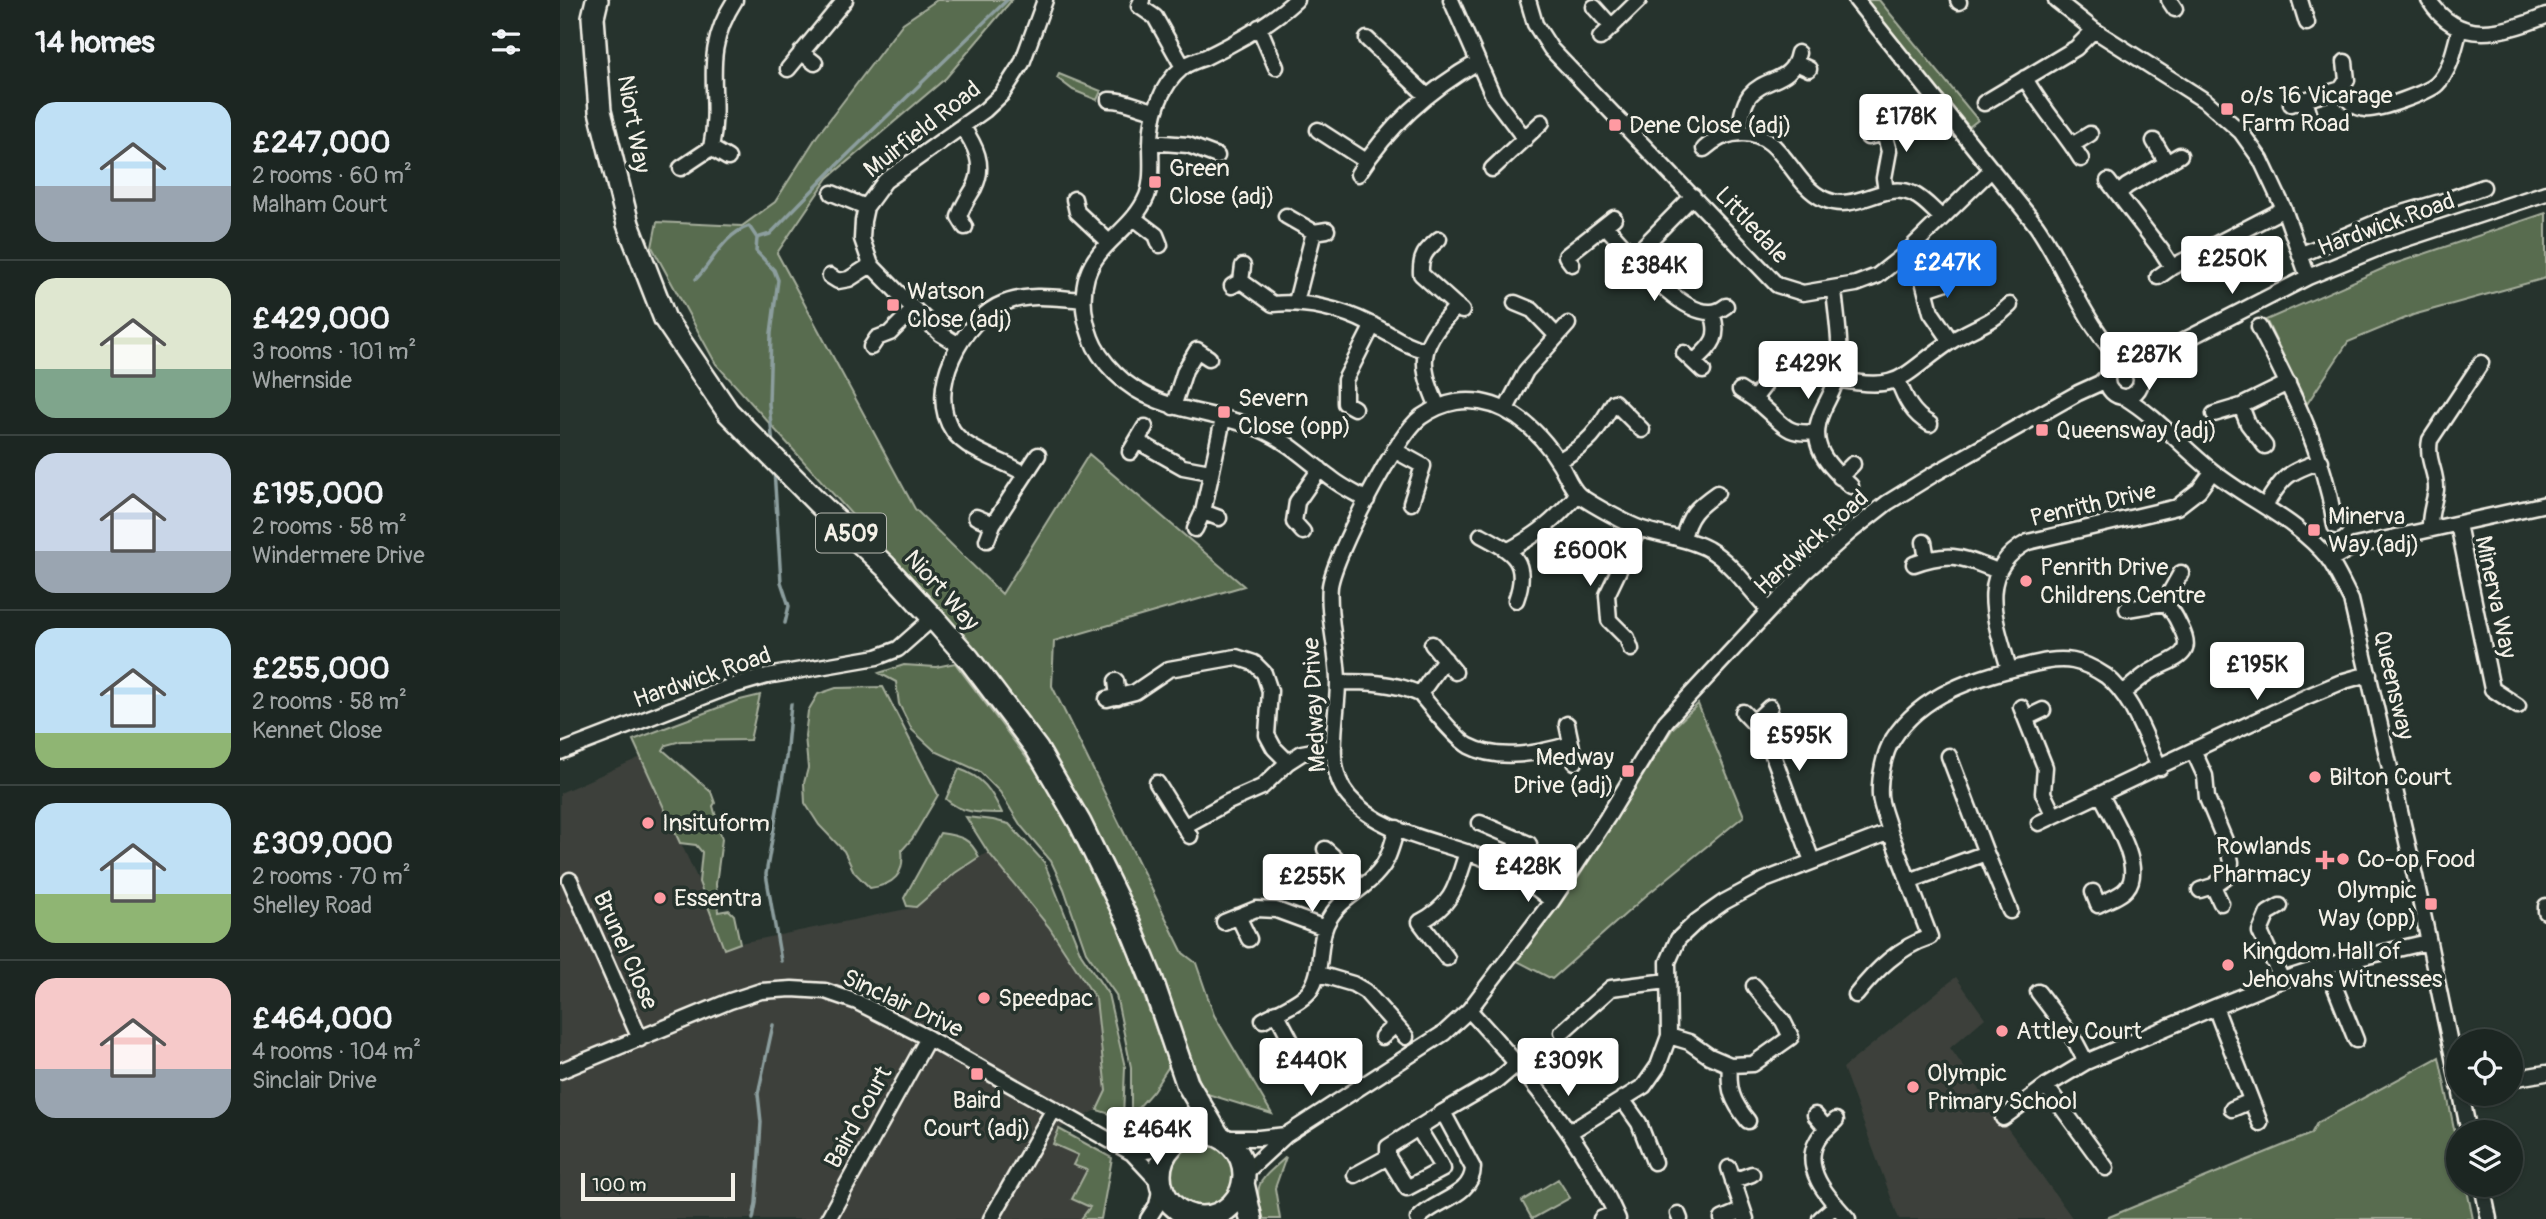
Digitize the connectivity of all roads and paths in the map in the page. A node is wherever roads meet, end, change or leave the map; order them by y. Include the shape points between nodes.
1 (597, 0) edge
2 (735, 0) edge
3 (845, 0) edge
4 (1045, 0) edge
5 (1142, 0) edge
6 (1296, 0) edge
7 (1528, 0) edge
8 (1639, 0) edge
9 (1856, 0) edge
10 (2300, 0) edge
11 (2429, 0) edge
12 (1453, 1) edge
13 (2062, 2) edge
14 (1594, 7) dead end
15 (2546, 16) edge
16 (2307, 23) dead end
17 (1259, 27) junction
18 (1612, 27) junction
19 (2460, 28) junction
20 (2094, 30) junction
21 (1600, 38) dead end
22 (1375, 40) dead end
23 (801, 52) junction
24 (1478, 62) junction
25 (1801, 62) dead end
26 (2345, 62) dead end
27 (816, 63) dead end
28 (1183, 67) junction
29 (1276, 68) dead end
30 (788, 69) dead end
31 (2025, 78) junction
32 (2341, 89) junction
33 (1427, 96) junction
34 (1109, 100) dead end
35 (1984, 103) dead end
36 (1155, 111) junction
37 (2310, 116) dead end
38 (1542, 122) dead end
39 (962, 126) junction
40 (1318, 130) dead end
41 (1740, 133) junction
42 (2090, 134) dead end
43 (1868, 138) dead end
44 (1525, 139) junction
45 (2154, 141) dead end
46 (1151, 142) junction
47 (2072, 145) junction
48 (711, 148) junction
49 (1704, 149) dead end
50 (1217, 156) dead end
51 (728, 158) dead end
52 (2081, 159) dead end
53 (1366, 161) junction
54 (681, 168) dead end
55 (1492, 169) dead end
56 (1992, 169) junction
57 (1358, 174) dead end
58 (2108, 181) dead end
59 (1886, 191) junction
60 (832, 193) dead end
61 (2119, 193) junction
62 (2476, 193) dead end
63 (2546, 193) edge
64 (1693, 196) junction
65 (1074, 199) dead end
66 (2447, 200) junction
67 (866, 207) junction
68 (2284, 209) junction
69 (1286, 216) dead end
70 (1942, 218) junction
71 (1135, 219) junction
72 (2455, 222) junction
73 (965, 227) dead end
74 (1441, 241) dead end
75 (1109, 242) junction
76 (1160, 246) dead end
77 (2300, 255) junction
78 (1634, 256) junction
79 (1572, 264) dead end
80 (872, 265) junction
81 (2172, 267) junction
82 (1920, 269) dead end
83 (830, 276) dead end
84 (2158, 277) dead end
85 (2308, 277) junction
86 (1239, 278) dead end
87 (1944, 283) dead end
88 (1833, 289) junction
89 (1926, 289) junction
90 (1083, 300) junction
91 (1296, 302) junction
92 (1516, 303) dead end
93 (2010, 305) dead end
94 (914, 309) junction
95 (1568, 324) dead end
96 (1373, 325) junction
97 (2259, 327) dead end
98 (2099, 333) junction
99 (1557, 336) junction
100 (1951, 341) junction
101 (959, 345) junction
102 (2172, 346) junction
103 (871, 347) dead end
104 (1425, 350) junction
105 (1209, 358) dead end
106 (1694, 362) dead end
107 (2481, 363) dead end
108 (2128, 364) junction
109 (2108, 374) junction
110 (1837, 379) junction
111 (1898, 380) junction
112 (2288, 383) junction
113 (2140, 384) junction
114 (1764, 386) dead end
115 (1740, 390) dead end
116 (2119, 396) junction
117 (1754, 399) junction
118 (2067, 401) junction
119 (1173, 407) junction
120 (1438, 407) junction
121 (2241, 407) junction
122 (1354, 408) dead end
123 (1506, 409) junction
124 (2214, 414) dead end
125 (2155, 418) junction
126 (1223, 419) junction
127 (1930, 424) dead end
128 (1145, 427) dead end
129 (1642, 430) dead end
130 (1816, 432) junction
131 (2265, 446) dead end
132 (1394, 450) junction
133 (1038, 455) dead end
134 (1558, 461) junction
135 (2321, 461) junction
136 (1853, 464) dead end
137 (1320, 470) junction
138 (1210, 472) junction
139 (2213, 472) junction
140 (1025, 474) junction
141 (1717, 493) dead end
142 (1578, 494) junction
143 (1367, 500) junction
144 (1411, 503) dead end
145 (2546, 504) edge
146 (2265, 506) junction
147 (1203, 512) junction
148 (976, 517) dead end
149 (1219, 518) dead end
150 (993, 524) junction
151 (2458, 524) junction
152 (2335, 526) dead end
153 (1293, 527) dead end
154 (1639, 528) junction
155 (1195, 529) dead end
156 (2430, 529) junction
157 (1481, 535) dead end
158 (1683, 539) junction
159 (987, 540) dead end
160 (1924, 542) dead end
161 (1509, 550) junction
162 (2329, 560) junction
163 (1998, 571) junction
164 (2181, 573) dead end
165 (1516, 600) dead end
166 (2164, 603) junction
167 (1769, 610) junction
168 (2127, 610) dead end
169 (933, 618) junction
170 (1432, 645) dead end
171 (1632, 649) dead end
172 (1444, 659) junction
173 (2009, 669) junction
174 (1455, 672) dead end
175 (2369, 674) junction
176 (1116, 681) dead end
177 (1338, 682) junction
178 (2123, 693) junction
179 (1420, 694) junction
180 (1770, 706) dead end
181 (2518, 706) dead end
182 (2043, 710) dead end
183 (1566, 724) dead end
184 (1571, 744) junction
185 (1334, 747) junction
186 (560, 752) edge
187 (2194, 752) junction
188 (1949, 756) dead end
189 (1288, 762) junction
190 (1575, 762) dead end
191 (2160, 768) junction
192 (1157, 783) dead end
193 (2101, 795) junction
194 (2054, 816) junction
195 (1480, 822) dead end
196 (2039, 823) dead end
197 (1397, 828) junction
198 (1890, 832) junction
199 (1325, 849) dead end
200 (1467, 852) junction
201 (1986, 853) junction
202 (1337, 860) junction
203 (1812, 861) junction
204 (1505, 867) junction
205 (1323, 872) dead end
206 (570, 880) dead end
207 (1909, 881) junction
208 (1359, 888) junction
209 (2093, 892) dead end
210 (1552, 901) junction
211 (2221, 903) dead end
212 (2280, 906) dead end
213 (2546, 906) edge
214 (2010, 911) dead end
215 (2546, 912) edge
216 (1238, 916) junction
217 (1224, 922) dead end
218 (1325, 928) junction
219 (1249, 939) dead end
220 (2428, 942) junction
221 (1447, 958) dead end
222 (2329, 965) junction
223 (1319, 974) junction
224 (2282, 980) junction
225 (1667, 981) junction
226 (1754, 986) dead end
227 (2038, 992) dead end
228 (1856, 995) dead end
229 (2215, 1007) junction
230 (1469, 1010) junction
231 (1395, 1025) junction
232 (2447, 1029) edge
233 (1562, 1032) dead end
234 (1669, 1036) junction
235 (1382, 1037) dead end
236 (1406, 1037) dead end
237 (928, 1038) junction
238 (640, 1039) junction
239 (2357, 1040) dead end
240 (1297, 1052) dead end
241 (2086, 1062) junction
242 (1517, 1063) junction
243 (1730, 1065) junction
244 (560, 1071) edge
245 (2546, 1073) edge
246 (2523, 1077) edge
247 (1187, 1083) junction
248 (2046, 1086) junction
249 (1622, 1099) junction
250 (2251, 1101) junction
251 (1054, 1109) junction
252 (2232, 1109) dead end
253 (1443, 1112) junction
254 (1815, 1115) dead end
255 (2003, 1118) dead end
256 (1748, 1121) dead end
257 (2259, 1123) dead end
258 (1418, 1128) junction
259 (1570, 1132) junction
260 (1286, 1135) junction
261 (1221, 1137) junction
262 (1174, 1142) junction
263 (1132, 1153) junction
264 (1388, 1157) junction
265 (1654, 1162) dead end
266 (2106, 1168) dead end
267 (1752, 1174) dead end
268 (1355, 1175) dead end
269 (1244, 1178) junction
270 (1160, 1185) junction
271 (2485, 1197) edge
272 (1836, 1205) junction
273 (1745, 1214) edge
274 (1201, 1217) edge
275 (1611, 1217) edge
276 (828, 1219) edge
277 (991, 1219) edge
278 (1148, 1219) edge
279 (1251, 1219) edge
280 (1418, 1219) edge
281 (1722, 1219) edge
282 (1820, 1219) edge
283 (1848, 1219) edge
284 (2490, 1219) edge

1 - 169 highway, Niort Way / A509 via 593,17 600,111 628,224 665,319 728,412
2 - 48 street via 722,20 714,50
3 - 23 street
4 - 39 street, Muirfield Road via 1014,78 985,110
5 - 28 street via 1139,6 1155,18
6 - 17 street
7 - 64 street, Littledale via 1550,49
8 - 18 street
9 - 56 street
10 - 16 street
11 - 19 street
12 - 24 street
13 - 20 street
14 - 18 street
15 - 19 street via 2494,33
17 - 28 street
17 - 29 street
18 - 21 street
19 - 32 street via 2445,74 2432,88 2376,109 2365,109 2347,99
20 - 31 street via 2076,48
20 - 68 street via 2199,97 2241,132 2261,160
22 - 33 street
23 - 27 street
23 - 30 street
24 - 33 street
24 - 44 street via 1494,98
25 - 41 street via 1749,96 1741,114
26 - 32 street via 2347,80
28 - 36 street via 1165,88
31 - 35 street
31 - 47 street via 2040,106
32 - 37 street via 2298,102
33 - 53 street
34 - 36 street via 1120,99
36 - 46 street
38 - 44 street
39 - 67 street, Muirfield Road via 885,181
39 - 73 street via 979,162 975,185 959,217
40 - 53 street
41 - 49 street via 1725,135
41 - 59 street via 1768,141 1810,192 1833,203 1845,204
42 - 47 street
43 - 59 street via 1883,128 1889,151
44 - 55 street
45 - 61 street via 2173,159
46 - 50 street via 1188,145
46 - 71 street via 1148,194
47 - 52 street
48 - 51 street
48 - 54 street
53 - 57 street
56 - 70 street, Littledale
56 - 98 street via 2053,250
58 - 61 street
59 - 70 street via 1913,193
60 - 67 street
61 - 81 street
62 - 66 street
63 - 72 street, Hardwick Road
64 - 78 street
64 - 88 street, Littledale via 1777,285 1803,293
65 - 75 street via 1077,212
66 - 72 street
66 - 77 street via 2389,217
67 - 80 street, Muirfield Road via 862,239
68 - 77 street
68 - 81 street
69 - 91 street via 1321,231
70 - 88 street, Littledale via 1894,265 1877,276
71 - 75 street
71 - 76 street via 1156,235
72 - 85 street, Hardwick Road
74 - 104 street via 1423,255 1421,274 1460,309 1440,324
75 - 90 street via 1087,276
77 - 85 street
78 - 79 street via 1610,222 1566,256
78 - 106 street via 1680,302 1696,310 1719,310 1716,337
80 - 83 street via 849,279 838,281
80 - 94 street, Muirfield Road
81 - 84 street
82 - 89 street
85 - 102 street, Hardwick Road
86 - 91 street via 1273,304
87 - 89 street
88 - 110 street via 1840,360
89 - 100 street via 1931,312
90 - 101 street via 1024,297 1003,303 986,313
90 - 119 street via 1095,348 1108,366 1126,385
91 - 96 street via 1349,314
92 - 99 street via 1532,310
93 - 100 street via 1996,319
94 - 101 street, Muirfield Road
94 - 103 street
95 - 99 street
96 - 104 street via 1412,348
96 - 122 street via 1345,380 1345,404
97 - 112 street
98 - 108 street
98 - 109 street
99 - 123 street via 1526,371
100 - 111 street
101 - 140 street via 942,390 945,419 968,447
102 - 108 street, Hardwick Road
102 - 113 street, Hardwick Road
104 - 120 street via 1426,380
105 - 119 street via 1197,350
107 - 156 street via 2430,440 2428,453 2436,488
108 - 109 street via 2116,365
108 - 113 street via 2138,371
109 - 116 street via 2108,386
109 - 118 street, Hardwick Road
110 - 111 street via 1878,385
110 - 130 street
111 - 127 street via 1918,418
112 - 121 street
112 - 135 street
113 - 116 street via 2134,394
113 - 125 street, Queensway
114 - 117 street
115 - 117 street
116 - 118 street, Hardwick Road
116 - 125 street, Queensway
117 - 130 street via 1790,431
118 - 167 street, Hardwick Road via 1887,503
119 - 126 street
120 - 123 street, Medway Drive via 1475,402
120 - 132 street, Medway Drive via 1421,417
121 - 124 street
121 - 131 street
123 - 134 street, Medway Drive via 1530,427
125 - 139 street, Queensway
126 - 137 street via 1266,432
126 - 138 street
128 - 138 street via 1133,446 1183,467
129 - 134 street via 1614,402 1597,433
130 - 136 street via 1827,464 1846,482
132 - 143 street, Medway Drive
132 - 144 street via 1423,466
133 - 140 street
134 - 142 street, Medway Drive
135 - 146 street via 2294,470 2279,483
135 - 152 street
137 - 143 street
137 - 153 street via 1297,502
138 - 147 street
139 - 146 street, Queensway
139 - 163 street, Penrith Drive via 2178,507 2028,542 2016,548
140 - 150 street
141 - 158 street via 1686,522
142 - 154 street, Medway Drive
142 - 161 street via 1538,534
143 - 177 street, Medway Drive via 1331,584
145 - 151 street, Minerva Way
146 - 162 street, Queensway via 2301,531
147 - 149 street
147 - 155 street
148 - 150 street
150 - 159 street
151 - 156 street, Minerva Way
151 - 181 street, Minerva Way via 2491,689
154 - 158 street, Medway Drive
154 - 171 street via 1607,595 1609,620
156 - 162 street, Minerva Way via 2355,546
157 - 161 street
158 - 167 street, Medway Drive via 1709,550 1731,568
160 - 163 street via 1921,561 1955,555
161 - 165 street via 1521,565 1523,582
162 - 175 street, Queensway via 2351,600
163 - 173 street via 1992,596
164 - 166 street
166 - 168 street
166 - 178 street via 2186,636 2184,653
167 - 210 street, Hardwick Road via 1651,743
169 - 186 street, Hardwick Road via 898,649 877,657 729,687
169 - 247 highway, Niort Way / A509 via 1037,750 1080,823 1137,945
170 - 172 street
172 - 174 street
172 - 179 street
173 - 178 street via 2075,661 2097,671
173 - 198 street via 1967,681 1933,700 1892,740 1880,796
175 - 187 street via 2308,696
175 - 220 street, Queensway
176 - 189 street via 1112,698 1135,692 1169,669 1236,657 1254,663 1264,673 1270,691 1268,735
177 - 179 street via 1384,682
177 - 185 street, Medway Drive
178 - 191 street
179 - 184 street via 1468,746 1519,754
180 - 203 street via 1749,717 1766,736
182 - 194 street via 2023,712 2045,767 2043,793
183 - 184 street
184 - 190 street
185 - 189 street via 1302,753
185 - 197 street, Medway Drive via 1337,776 1348,796 1371,817
187 - 191 street
187 - 211 street via 2231,862 2231,874 2207,888
188 - 201 street
189 - 192 street via 1262,787 1228,802 1187,831
191 - 193 street
193 - 194 street
193 - 209 street via 2131,857 2132,877 2127,889 2098,905
194 - 196 street
195 - 204 street via 1524,842
197 - 200 street, Medway Drive
197 - 208 street via 1386,862
198 - 203 street
198 - 207 street
199 - 202 street
200 - 204 street, Medway Drive
200 - 221 street via 1449,901 1420,922
201 - 207 street
201 - 214 street
202 - 205 street
202 - 208 street
203 - 225 street via 1765,880 1697,921 1678,939 1668,962
204 - 210 street, Medway Drive
206 - 238 street, Brunel Close
207 - 228 street via 1930,937 1905,948
208 - 218 street via 1345,898
210 - 230 street, Hardwick Road
212 - 224 street via 2268,913 2260,932
213 - 215 street
216 - 217 street
216 - 218 street via 1256,909 1276,910
216 - 219 street
218 - 223 street
220 - 222 street
220 - 232 street, Queensway
222 - 224 street
222 - 239 street
223 - 231 street via 1365,991
223 - 240 street via 1308,993 1270,1016
224 - 229 street
225 - 233 street via 1611,988
225 - 234 street
226 - 243 street via 1791,1037 1754,1064
227 - 241 street
229 - 241 street
229 - 250 street
230 - 242 street
230 - 260 street, Hardwick Road via 1444,1033
231 - 235 street
231 - 236 street
234 - 243 street
234 - 249 street via 1658,1066 1644,1086
237 - 238 street, Sinclair Drive via 857,1002 825,991 792,989 730,1000
237 - 251 street, Sinclair Drive
237 - 276 street, Baird Court
238 - 244 street, Sinclair Drive
241 - 248 street
242 - 253 street via 1498,1080
242 - 259 street
243 - 256 street via 1729,1085 1736,1107
245 - 246 street
247 - 261 highway, Niort Way / A509
247 - 262 highway, Niort Way / A509 via 1186,1112
248 - 255 street
248 - 266 street
249 - 259 street
249 - 265 street via 1640,1123
250 - 252 street
250 - 257 street
251 - 263 street, Sinclair Drive
251 - 277 street
253 - 258 street
253 - 280 street via 1473,1168 1473,1177 1467,1187
254 - 272 street via 1831,1124 1816,1142 1813,1159 1817,1182
258 - 264 street via 1388,1147
258 - 264 street via 1443,1169 1407,1188
259 - 275 street
260 - 261 street
260 - 269 street, Hardwick Road
261 - 262 highway via 1196,1133
261 - 269 highway via 1240,1157
262 - 263 street
262 - 270 highway via 1162,1160
263 - 270 street, Sinclair Drive
264 - 268 street
267 - 273 street via 1731,1175
269 - 274 highway via 1232,1204
269 - 279 highway
270 - 274 highway via 1172,1205
270 - 278 street via 1157,1205
271 - 284 street
272 - 282 street
272 - 283 street
273 - 281 street

